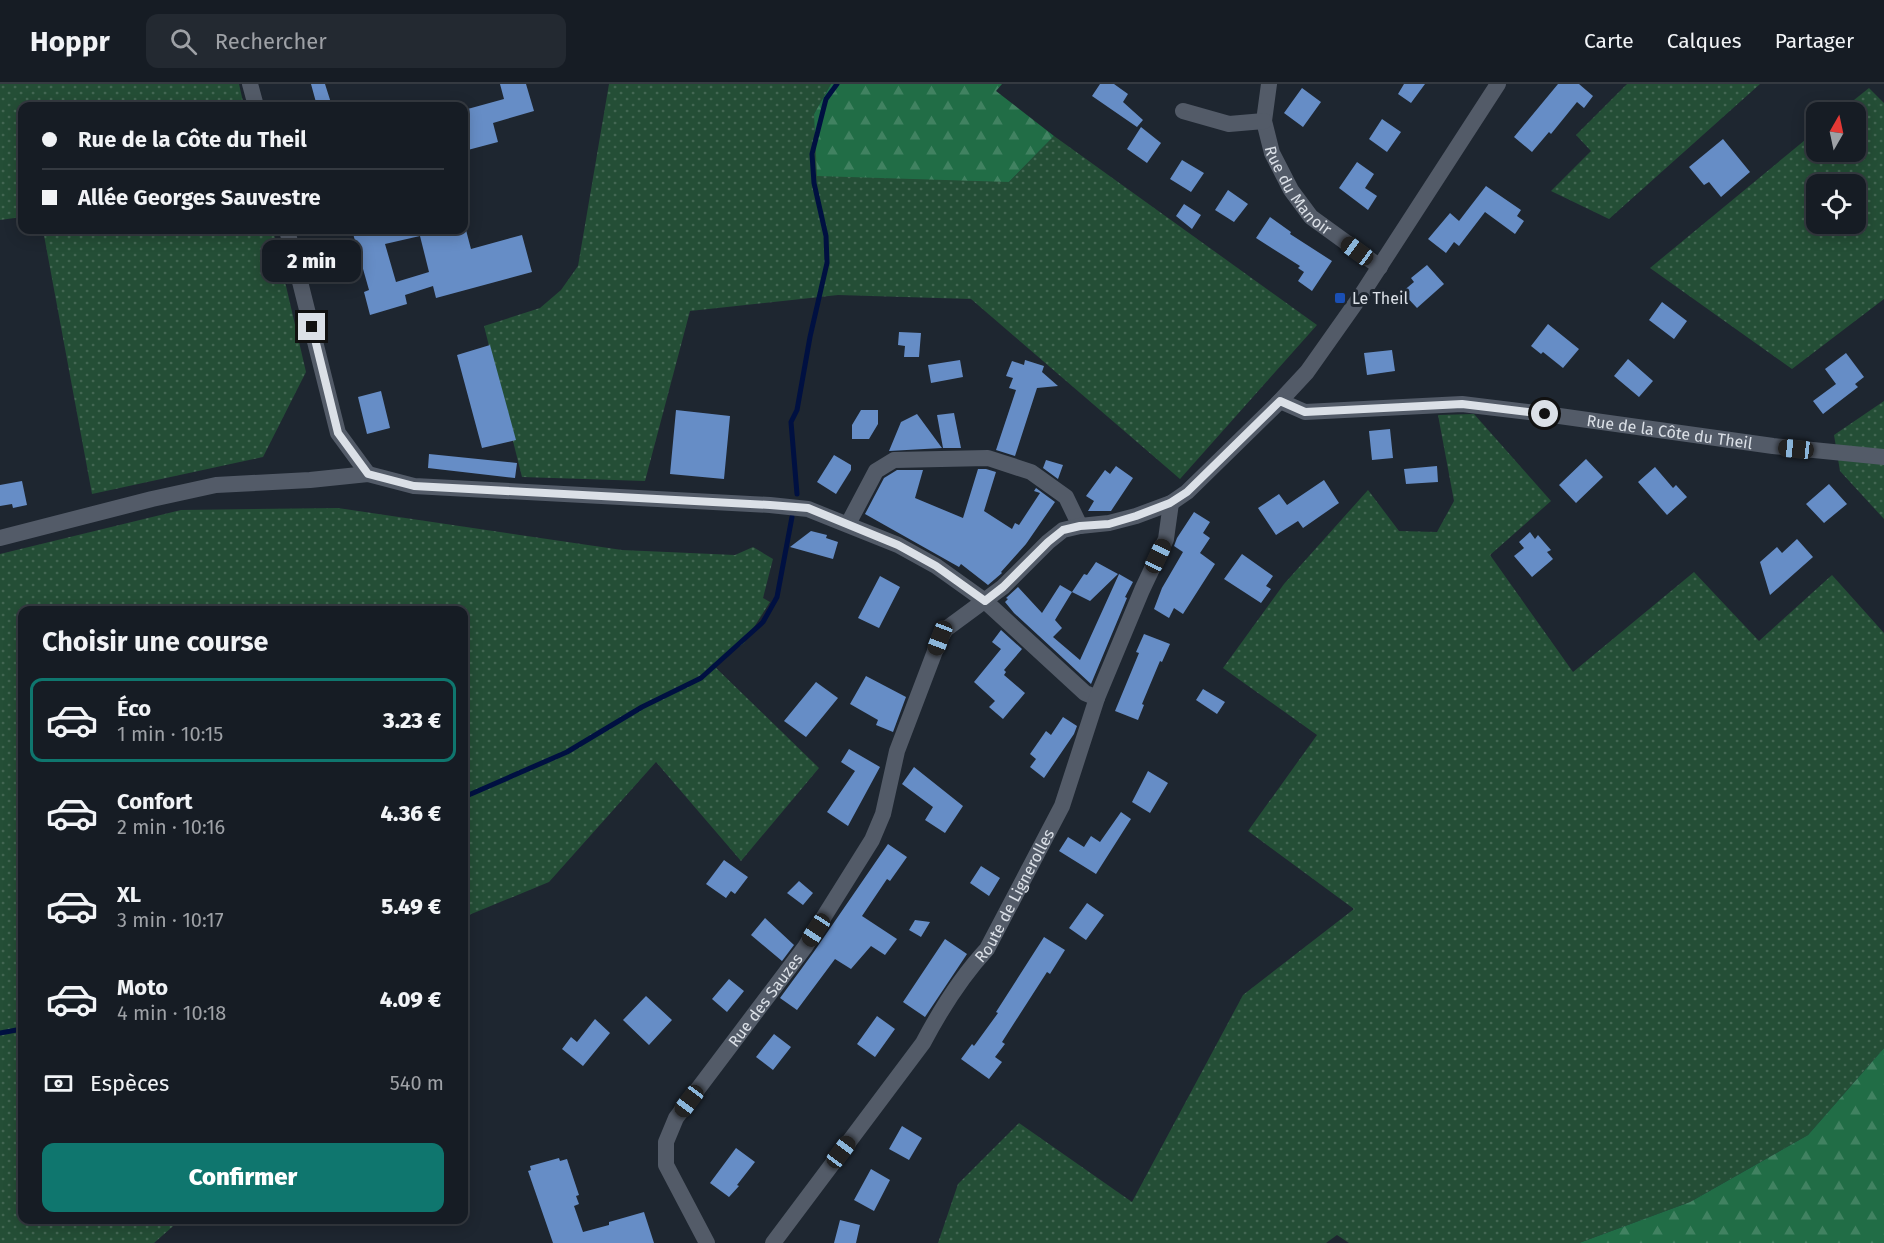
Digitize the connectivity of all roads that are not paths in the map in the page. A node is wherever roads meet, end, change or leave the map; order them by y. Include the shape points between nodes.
1 (250, 84) edge
2 (1269, 84) edge
3 (1498, 84) edge
4 (255, 102) edge
5 (1183, 111) dead end
6 (1264, 121) junction
7 (288, 234) edge
8 (1380, 267) junction
9 (1280, 401) junction
10 (1884, 457) edge
11 (368, 474) junction
12 (1170, 503) junction
13 (848, 524) junction
14 (1080, 526) junction
15 (0, 538) edge
16 (985, 601) junction
17 (1097, 698) junction
18 (707, 1243) edge
19 (773, 1243) edge

1 - 4 street
2 - 6 street, Rue du Manoir
3 - 8 street, Rue des Sauzes
5 - 6 street, Rue du Manoir via 1229,124
6 - 8 street, Rue du Manoir via 1272,153 1291,190 1311,217
7 - 11 street via 338,433
8 - 9 street, Rue des Sauzes via 1307,372
9 - 10 street, Rue de la Côte du Theil via 1305,412 1462,404
9 - 12 street, Rue des Sauzes via 1187,492
11 - 13 street via 414,486 808,508
11 - 15 street via 216,485
12 - 14 street, Rue des Sauzes via 1109,524
12 - 17 street, Route de Lignerolles via 1166,539
13 - 14 street via 876,471 894,460 988,458 1031,472 1066,497
13 - 16 street via 936,566
14 - 16 street, Rue des Sauzes via 1063,530
16 - 17 street via 1085,693
16 - 18 street, Rue des Sauzes via 946,629 940,638 897,751 883,814 849,879 805,947 676,1118 666,1142 666,1165
17 - 19 street, Route de Lignerolles via 1062,806 987,949 970,967 923,1043

